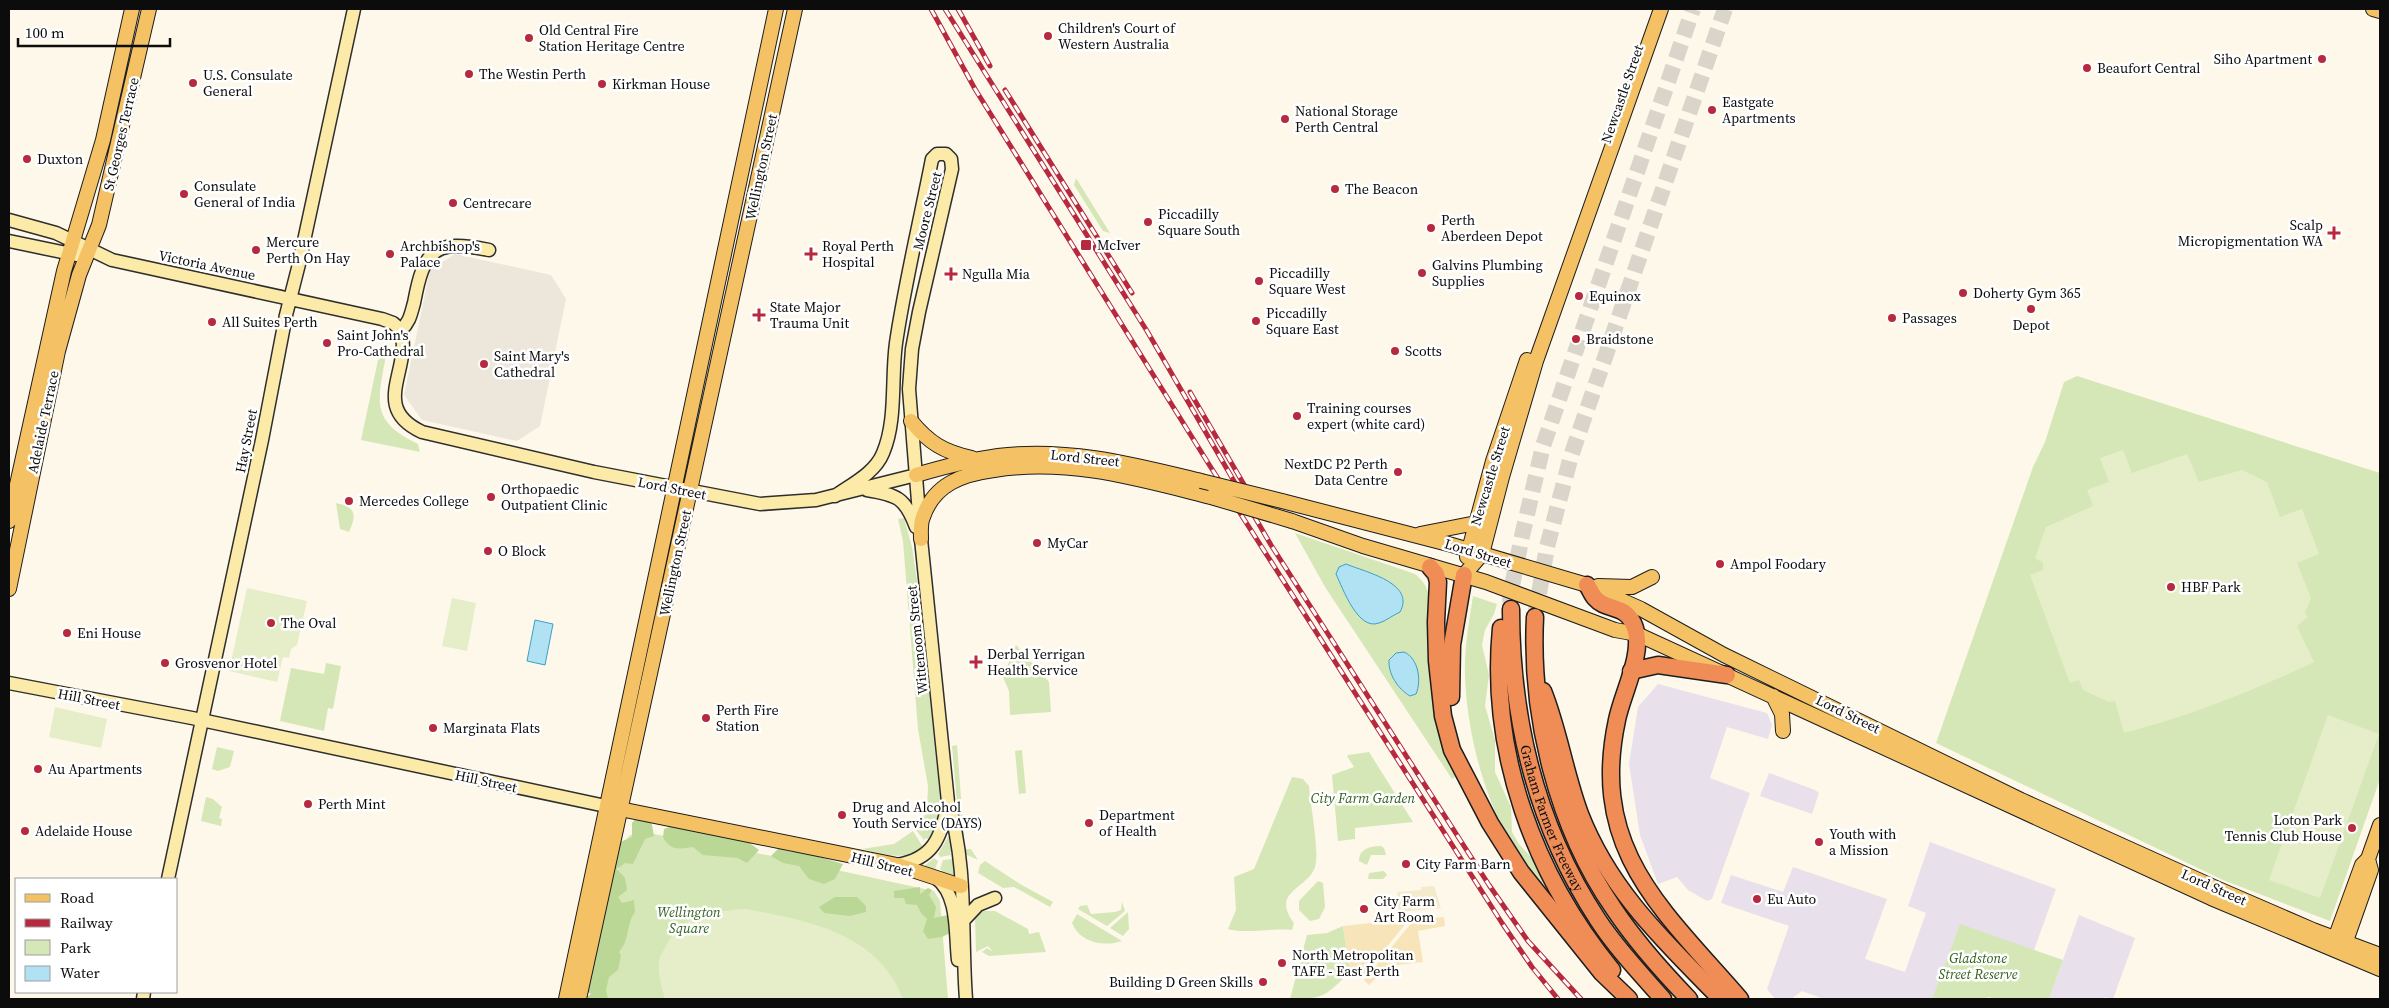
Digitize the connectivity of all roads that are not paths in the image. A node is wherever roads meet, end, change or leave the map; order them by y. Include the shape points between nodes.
1 (132, 9) edge
2 (149, 9) edge
3 (354, 9) edge
4 (776, 9) edge
5 (795, 9) edge
6 (1651, 9) edge
7 (1661, 9) edge
8 (2373, 9) edge
9 (2380, 11) edge
10 (9, 220) edge
11 (9, 241) edge
12 (72, 248) junction
13 (488, 250) dead end
14 (88, 253) junction
15 (289, 298) junction
16 (401, 330) junction
17 (911, 421) junction
18 (977, 459) junction
19 (916, 475) junction
20 (674, 488) junction
21 (863, 490) junction
22 (690, 491) junction
23 (835, 496) junction
24 (9, 520) edge
25 (1476, 524) junction
26 (1411, 534) junction
27 (921, 539) junction
28 (1475, 552) junction
29 (1430, 567) junction
30 (1464, 575) junction
31 (1652, 578) dead end
32 (1587, 585) junction
33 (9, 589) edge
34 (1535, 617) tunnel mouth
35 (1637, 634) junction
36 (1535, 670) junction
37 (1631, 671) junction
38 (1727, 675) junction
39 (9, 683) edge
40 (1774, 696) junction
41 (203, 720) junction
42 (1783, 731) dead end
43 (1467, 775) junction
44 (948, 802) junction
45 (606, 806) junction
46 (620, 809) junction
47 (2380, 825) edge
48 (896, 866) junction
49 (168, 878) edge
50 (936, 878) junction
51 (961, 886) junction
52 (995, 898) dead end
53 (963, 920) junction
54 (2341, 938) junction
55 (2336, 951) junction
56 (2380, 955) edge
57 (2380, 969) edge
58 (964, 970) junction
59 (566, 999) edge
60 (579, 999) edge
61 (966, 999) edge
62 (1629, 999) edge
63 (1637, 999) edge
64 (1663, 999) edge
65 (1689, 999) edge
66 (1721, 999) edge
67 (1740, 999) edge

1 - 12 main road, St Georges Terrace via 103,140
2 - 14 main road, St Georges Terrace via 107,195
3 - 15 main road, Hay Street
4 - 20 main road, Wellington Street
5 - 22 main road, Wellington Street
6 - 25 main road, Newcastle Street via 1493,461
7 - 28 main road, Newcastle Street via 1536,361 1502,477
8 - 9 main road
10 - 12 main road, Victoria Avenue via 56,233
11 - 12 main road, Victoria Avenue
12 - 14 main road, Victoria Avenue
12 - 24 main road, Adelaide Terrace via 49,336
13 - 16 main road via 456,245 431,255 419,275 410,318
14 - 15 main road, Victoria Avenue
14 - 33 main road, Adelaide Terrace via 58,351
15 - 16 main road, Victoria Avenue via 382,319
15 - 41 main road, Hay Street
16 - 20 main road, Lord Street via 404,347 394,399 401,418 422,432
17 - 18 main road via 932,444 954,454
17 - 19 main road, Moore Street
17 - 23 main road, Moore Street via 912,349 952,169 951,160 943,153 932,160 901,309 889,431 883,453 868,473
18 - 19 main road, Lord Street
18 - 26 main road, Lord Street, bridge via 1019,454 1111,460
19 - 21 main road, Lord Street
19 - 27 main road, Wittenoom Street
20 - 22 main road, Lord Street
20 - 45 main road, Wellington Street
21 - 23 main road, Lord Street
21 - 27 main road via 901,499
22 - 23 main road, Lord Street via 760,504 797,503
22 - 46 main road, Wellington Street
25 - 26 main road
25 - 28 main road, Newcastle Street
26 - 28 main road, Lord Street
27 - 29 main road, Lord Street, bridge via 922,519 928,506 938,491 955,479 989,470 1072,467 1109,472 1211,497
27 - 44 main road, Wittenoom Street
28 - 30 main road, Newcastle Street
28 - 32 main road, Lord Street
29 - 30 main road, Lord Street
29 - 43 highway via 1438,582 1437,661 1443,716 1452,750
30 - 35 main road, Lord Street via 1615,630
30 - 43 highway via 1452,645 1450,689 1456,734
31 - 32 main road via 1632,587
32 - 35 highway via 1595,599 1629,616
32 - 54 main road, Lord Street via 2021,800 2216,888 2314,930
34 - 36 highway, Graham Farmer Freeway
35 - 37 highway
35 - 38 main road, Lord Street
36 - 65 highway, Graham Farmer Freeway via 1540,716 1550,760 1582,855 1613,909 1641,947
36 - 66 highway via 1554,718 1567,775 1581,815 1605,866 1635,910
37 - 38 highway via 1658,665
37 - 67 highway via 1610,752 1612,798 1628,859 1682,936
38 - 40 main road, Lord Street
39 - 41 main road, Hill Street
40 - 42 main road via 1782,714
40 - 55 main road, Lord Street via 2122,857
41 - 45 main road, Hill Street
41 - 49 main road, Hay Street
43 - 62 highway via 1490,823 1521,872 1602,974
44 - 48 main road, Wittenoom Street via 934,846 914,861
44 - 51 main road, Wittenoom Street via 956,831
45 - 46 main road, Hill Street
45 - 59 main road, Wellington Street
46 - 48 main road, Hill Street
46 - 60 main road, Wellington Street
47 - 54 main road via 2368,859 2371,870
48 - 50 main road, Hill Street
50 - 51 main road, Hill Street
50 - 58 main road, Wittenoom Street via 951,896 958,963
51 - 53 main road, Wittenoom Street
52 - 53 main road via 978,905
53 - 58 main road, Wittenoom Street
54 - 55 main road
54 - 56 main road, Lord Street
55 - 57 main road, Lord Street
58 - 61 main road, Wittenoom Street
63 - 64 highway, Graham Farmer Freeway via 1610,967 1563,899 1524,818 1511,770 1500,686 1501,630 1508,607 1517,704 1529,768 1541,807 1568,868 1599,921

